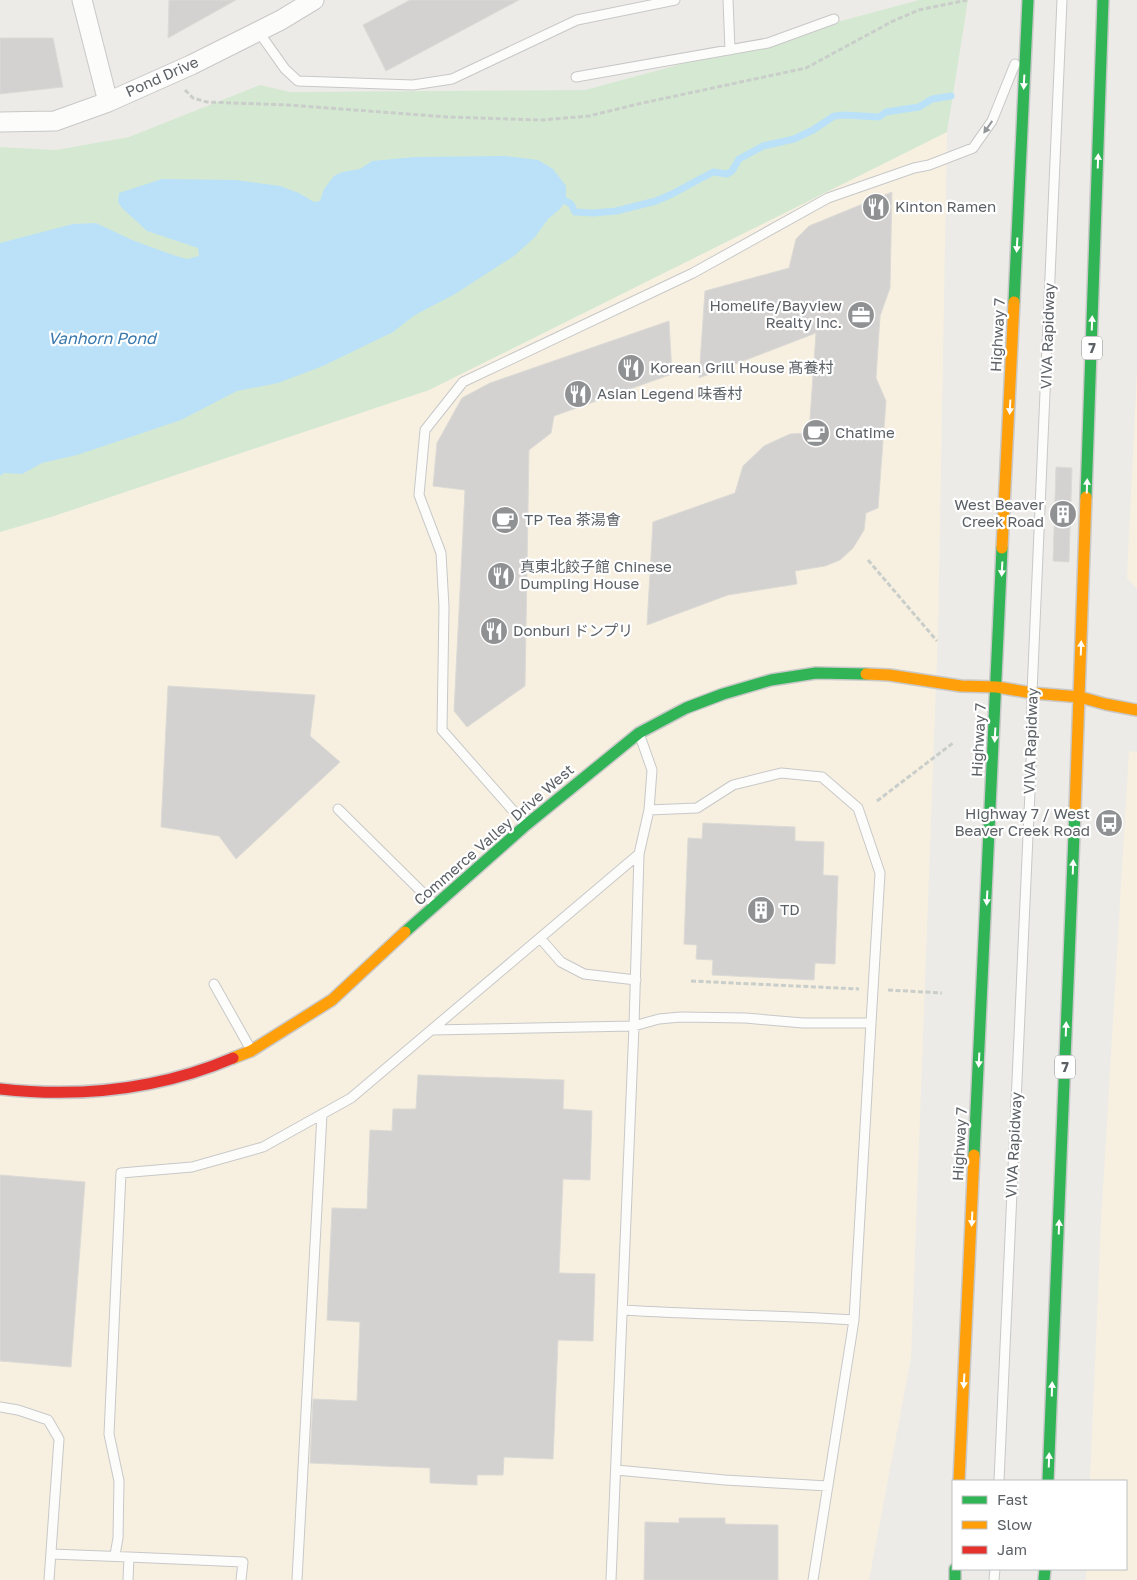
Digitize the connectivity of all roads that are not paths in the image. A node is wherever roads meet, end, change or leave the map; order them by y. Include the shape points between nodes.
1 (82, 0) edge
2 (314, 0) edge
3 (676, 0) edge
4 (728, 0) edge
5 (1028, 0) edge
6 (1062, 0) edge
7 (1104, 0) edge
8 (834, 19) dead end
9 (258, 31) junction
10 (1026, 34) junction
11 (730, 50) junction
12 (576, 77) dead end
13 (108, 102) junction
14 (0, 122) edge
15 (997, 687) junction
16 (1032, 692) junction
17 (1080, 697) junction
18 (1137, 710) edge
19 (639, 733) junction
20 (338, 809) dead end
21 (649, 810) junction
22 (526, 825) junction
23 (639, 854) junction
24 (435, 904) junction
25 (540, 938) junction
26 (636, 980) junction
27 (214, 984) dead end
28 (871, 1023) junction
29 (634, 1026) junction
30 (431, 1030) junction
31 (251, 1051) junction
32 (0, 1089) edge
33 (322, 1114) junction
34 (622, 1310) junction
35 (854, 1320) junction
36 (0, 1407) edge
37 (616, 1470) junction
38 (959, 1480) edge
39 (999, 1480) edge
40 (1048, 1480) edge
41 (828, 1486) junction
42 (51, 1554) junction
43 (115, 1555) junction
44 (129, 1557) junction
45 (49, 1580) edge
46 (128, 1580) edge
47 (241, 1580) edge
48 (297, 1580) edge
49 (611, 1580) edge
50 (813, 1580) edge

1 - 13 street
2 - 9 street, Pond Drive
3 - 9 lane via 577,20 452,79 413,85 298,81 285,69
4 - 11 lane
5 - 10 main road, Highway 7
6 - 16 lane, VIVA Rapidway
17 -> 7 main road, 7
8 - 11 lane via 768,43
9 - 13 street, Pond Drive
10 -> 15 main road, Highway 7
10 -> 22 lane via 992,121 973,148 828,198 693,273 463,382 425,430 419,495 441,553 444,607 442,730
11 - 12 lane
13 - 14 street, Pond Drive via 55,121
15 - 16 main road, Commerce Valley Drive West
15 - 19 main road, Commerce Valley Drive West via 961,686 889,675 816,673 771,680 723,694 686,708
15 -> 38 main road, Highway 7
16 - 17 main road
16 - 39 lane, VIVA Rapidway
17 - 18 main road
40 -> 17 main road, 7
19 - 21 lane via 652,770
19 - 22 main road, Commerce Valley Drive West
20 - 24 lane
21 - 23 lane
21 - 28 lane via 697,808 733,785 781,773 822,777 858,808 880,873
22 - 24 main road, Commerce Valley Drive West
23 - 25 lane
23 - 26 lane
24 - 31 main road, Commerce Valley Drive West via 332,1000
25 - 26 lane via 561,962 584,974
25 - 30 lane
26 - 29 lane
27 - 31 lane
28 - 29 lane via 681,1017
28 - 35 lane
29 - 30 lane
29 - 34 lane
30 - 33 lane via 351,1098
31 - 32 main road, Commerce Valley Drive West via 206,1070 100,1092
33 - 43 lane via 263,1146 238,1154 192,1167 121,1173 109,1434 119,1482
33 - 48 lane
34 - 35 lane
34 - 37 lane
35 - 41 lane
36 - 42 lane via 48,1420 59,1439
37 - 41 lane
37 - 49 lane
41 - 50 lane
42 - 43 lane
42 - 45 lane
43 - 44 lane
44 - 46 lane
44 - 47 lane via 243,1562

